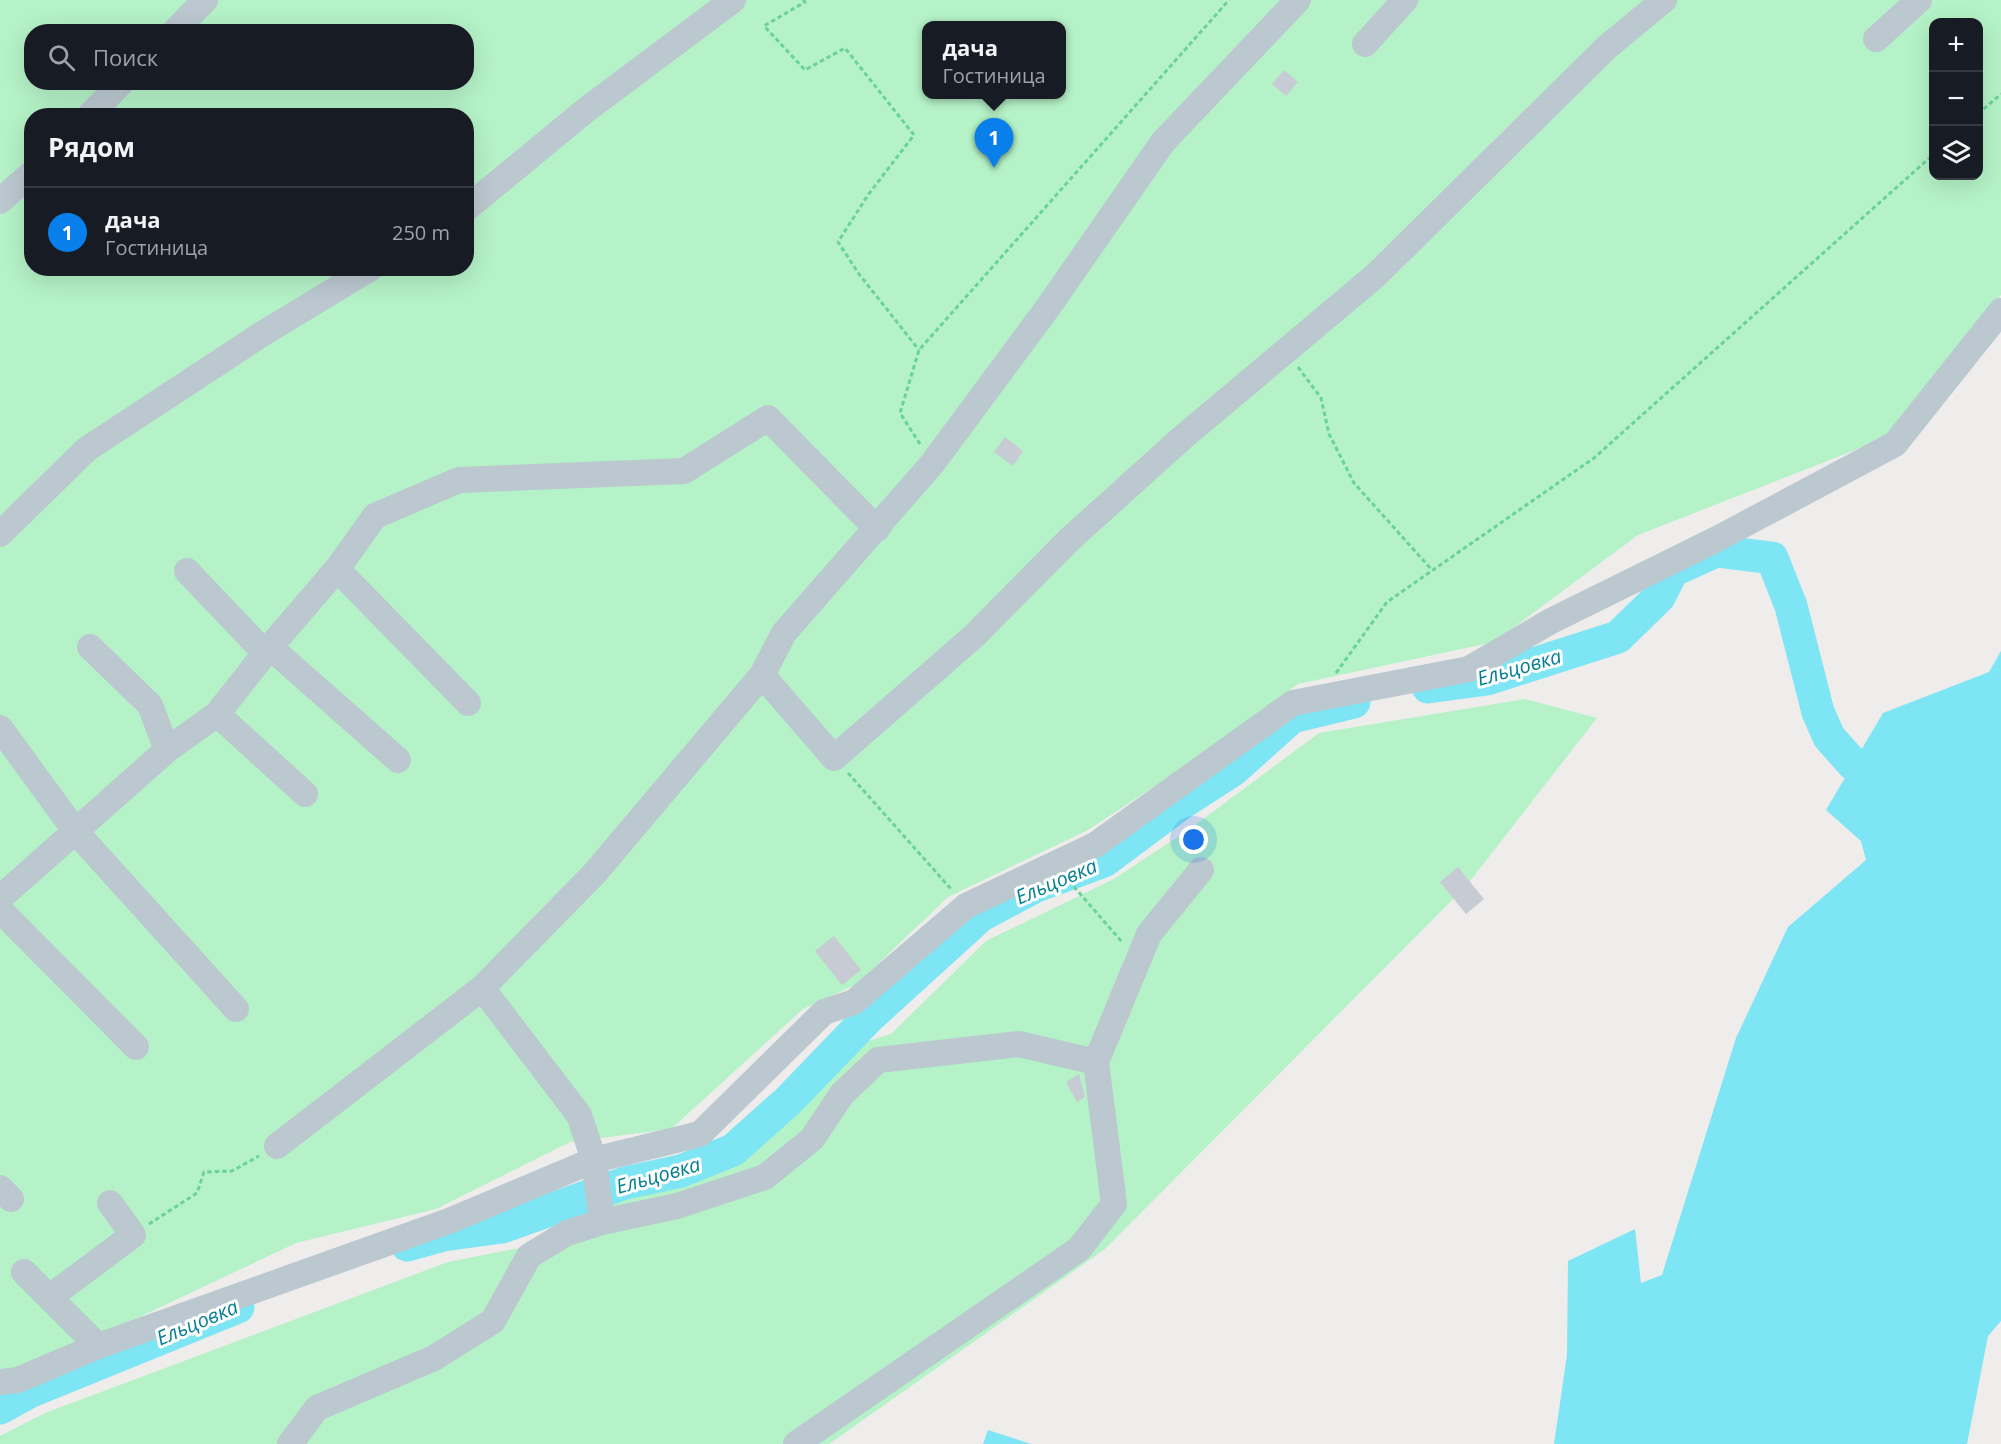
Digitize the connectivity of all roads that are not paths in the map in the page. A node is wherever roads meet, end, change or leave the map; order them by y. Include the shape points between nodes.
1 (205, 0) edge
2 (733, 0) edge
3 (1298, 0) edge
4 (1406, 0) edge
5 (1664, 0) edge
6 (1918, 0) edge
7 (182, 24) edge
8 (1876, 39) dead end
9 (1365, 44) dead end
10 (114, 90) edge
11 (97, 108) edge
12 (24, 180) edge
13 (0, 201) edge
14 (474, 202) edge
15 (358, 276) edge
16 (2001, 311) edge
17 (877, 529) junction
18 (0, 534) edge
19 (337, 569) junction
20 (187, 571) dead end
21 (90, 647) dead end
22 (268, 650) junction
23 (762, 675) junction
24 (468, 703) dead end
25 (217, 714) junction
26 (0, 728) edge
27 (167, 750) junction
28 (398, 760) dead end
29 (305, 794) dead end
30 (76, 832) junction
31 (1201, 870) dead end
32 (0, 898) edge
33 (0, 910) edge
34 (482, 988) junction
35 (236, 1009) dead end
36 (136, 1047) dead end
37 (1096, 1062) junction
38 (277, 1146) road end
39 (594, 1160) junction
40 (110, 1203) dead end
41 (602, 1222) junction
42 (24, 1272) dead end
43 (50, 1297) junction
44 (98, 1346) junction
45 (0, 1382) edge
46 (290, 1444) edge
47 (796, 1444) edge

1 - 7 street
2 - 14 street via 586,110
3 - 17 street via 1163,142 1049,306 932,464
4 - 9 street
5 - 23 street via 1607,47 1375,276 1165,453 1069,540 974,636 834,758
6 - 8 street
10 - 11 street
12 - 13 street
15 - 18 street via 87,449
16 - 39 street via 1894,444 1717,539 1551,621 1469,669 1293,703 1095,845 966,906 854,1002 824,1012 700,1134
17 - 19 street via 768,418 684,471 459,480 375,516
17 - 23 street via 784,633
19 - 22 street
19 - 24 street
20 - 22 street
21 - 27 street via 150,705
22 - 25 street
22 - 28 street
23 - 34 street via 594,873
25 - 27 street
25 - 29 street
26 - 30 street
27 - 30 street
30 - 32 street
30 - 35 street
31 - 37 street via 1149,934
33 - 36 street
34 - 38 street
34 - 39 street via 579,1115
37 - 41 street via 1018,1044 878,1060 842,1094 812,1139 765,1177 677,1206
37 - 47 street via 1114,1204 1079,1249
39 - 41 street
39 - 44 street via 449,1221
40 - 43 street via 132,1235
41 - 46 street via 567,1233 529,1256 493,1321 434,1358 317,1408
42 - 43 street
43 - 44 street
44 - 45 street via 18,1380

